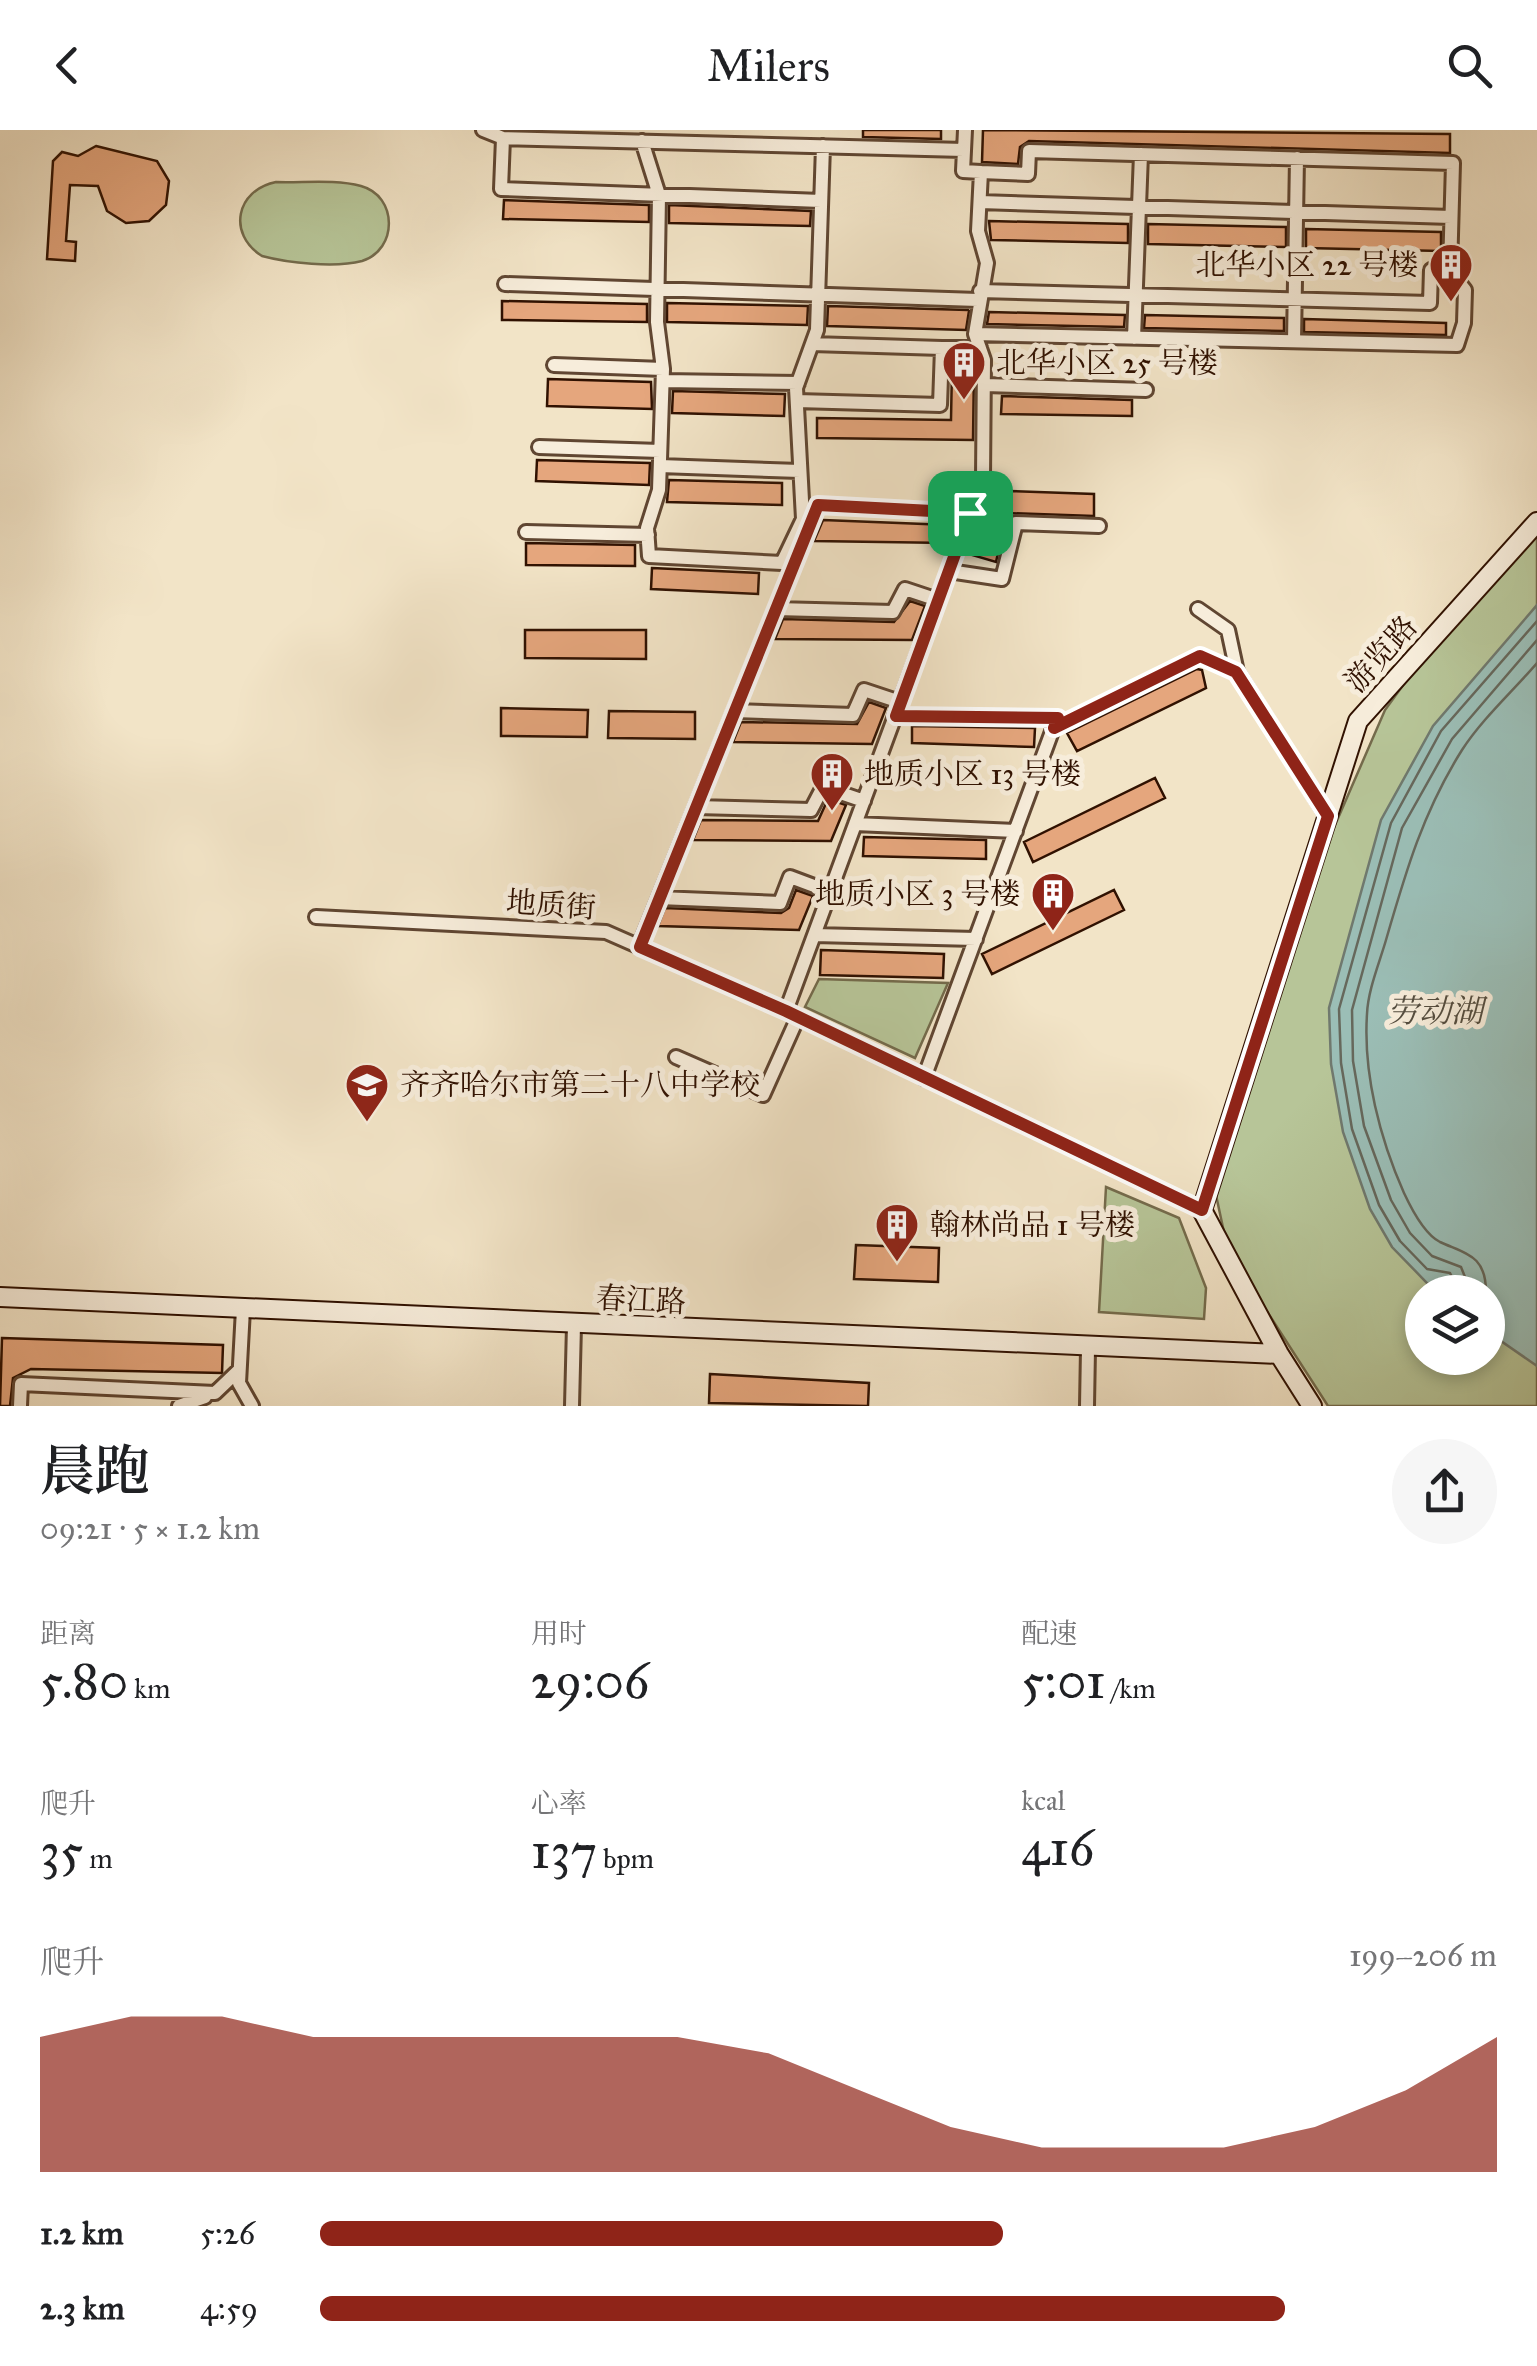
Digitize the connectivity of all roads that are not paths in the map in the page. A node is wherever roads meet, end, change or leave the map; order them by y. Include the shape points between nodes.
1 (482, 130) edge
2 (965, 130) edge
3 (502, 138) junction
4 (642, 141) junction
5 (822, 146) junction
6 (964, 150) junction
7 (1141, 154) junction
8 (1298, 158) junction
9 (981, 172) junction
10 (659, 196) junction
11 (821, 200) junction
12 (980, 202) junction
13 (1139, 208) junction
14 (1296, 212) junction
15 (1451, 217) junction
16 (1450, 271) junction
17 (505, 284) dead end
18 (657, 290) junction
19 (818, 295) junction
20 (979, 295) junction
21 (1136, 295) junction
22 (1294, 299) junction
23 (975, 334) junction
24 (1134, 338) junction
25 (1294, 341) junction
26 (812, 344) junction
27 (942, 348) junction
28 (980, 348) junction
29 (554, 366) dead end
30 (663, 375) junction
31 (798, 383) junction
32 (985, 385) junction
33 (1146, 390) dead end
34 (797, 402) junction
35 (539, 447) dead end
36 (660, 451) junction
37 (660, 466) junction
38 (800, 471) junction
39 (970, 513) junction
40 (1537, 522) edge
41 (1099, 526) dead end
42 (526, 532) dead end
43 (648, 535) junction
44 (949, 571) junction
45 (938, 600) junction
46 (1198, 609) dead end
47 (776, 610) junction
48 (1236, 672) junction
49 (898, 709) junction
50 (735, 711) junction
51 (1054, 728) junction
52 (864, 801) junction
53 (696, 807) junction
54 (1328, 816) junction
55 (855, 824) junction
56 (1016, 831) junction
57 (830, 892) junction
58 (659, 898) junction
59 (316, 917) dead end
60 (814, 935) junction
61 (976, 939) junction
62 (640, 947) junction
63 (792, 1014) junction
64 (676, 1057) dead end
65 (924, 1078) junction
66 (1202, 1210) junction
67 (0, 1297) edge
68 (243, 1309) junction
69 (574, 1324) junction
70 (1088, 1349) junction
71 (1279, 1354) junction
72 (239, 1370) junction
73 (127, 1390) junction
74 (215, 1393) junction
75 (20, 1406) edge
76 (126, 1406) edge
77 (178, 1406) edge
78 (252, 1406) edge
79 (572, 1406) edge
80 (1087, 1406) edge
81 (1312, 1406) edge

1 - 3 street
2 - 6 street
3 - 4 street
3 - 10 street via 501,189
4 - 5 street
4 - 10 street
5 - 6 street
5 - 11 street
6 - 9 street via 963,171
7 - 8 street
7 - 9 street via 1029,151 1028,174
7 - 13 street
8 - 14 street
8 - 15 street via 1452,162
9 - 12 street
10 - 11 street
10 - 18 street
11 - 19 street
12 - 13 street
12 - 20 street via 978,231 988,262
13 - 14 street
13 - 21 street
14 - 15 street
14 - 22 street
15 - 16 street
16 - 22 street via 1431,270 1430,303
16 - 25 street via 1464,290 1457,345
17 - 18 street
18 - 19 street
18 - 30 street
19 - 20 street
19 - 26 street
20 - 21 street
20 - 23 street
21 - 22 street
21 - 24 street
22 - 25 street
23 - 24 street
23 - 28 street
24 - 25 street
26 - 27 street
26 - 31 street
27 - 28 street
27 - 34 street via 940,405
28 - 32 street
29 - 30 street
30 - 31 street
30 - 36 street
31 - 34 street
32 - 33 street
32 - 39 street via 984,478
34 - 38 street
35 - 36 street
36 - 37 street
37 - 38 street
37 - 43 street
38 - 43 street via 803,519 782,563 650,556
39 - 44 street
39 - 47 street via 818,505
40 - 54 main road, 游览路 via 1358,721
41 - 44 street via 1016,523 1002,579
42 - 43 street
44 - 45 street
45 - 47 street via 905,589 893,612
45 - 49 street
46 - 48 street via 1228,630
47 - 50 street
48 - 51 street via 1200,656
48 - 54 street
49 - 50 street via 864,690 853,715
49 - 51 street via 1058,718
49 - 52 street
50 - 53 street
51 - 56 street
52 - 53 street via 823,787 812,810
52 - 55 street
53 - 58 street
54 - 66 main road, 游览路
55 - 56 street
55 - 57 street
56 - 61 street
57 - 58 street via 790,878 780,903
57 - 60 street
58 - 62 street
59 - 62 street, 地质街 via 606,932
60 - 61 street
60 - 63 street
61 - 65 street
62 - 63 street, 地质街
63 - 64 street via 763,1095
63 - 65 street, 地质街
65 - 66 street, 地质街
66 - 71 main road
67 - 68 main road, 春江路
68 - 69 main road, 春江路
68 - 72 street
69 - 70 main road, 春江路
69 - 79 street
70 - 71 main road, 春江路
70 - 80 street
71 - 81 main road
72 - 74 street
72 - 78 street via 238,1383
73 - 74 street
73 - 75 street via 22,1384
73 - 76 street
74 - 77 street

